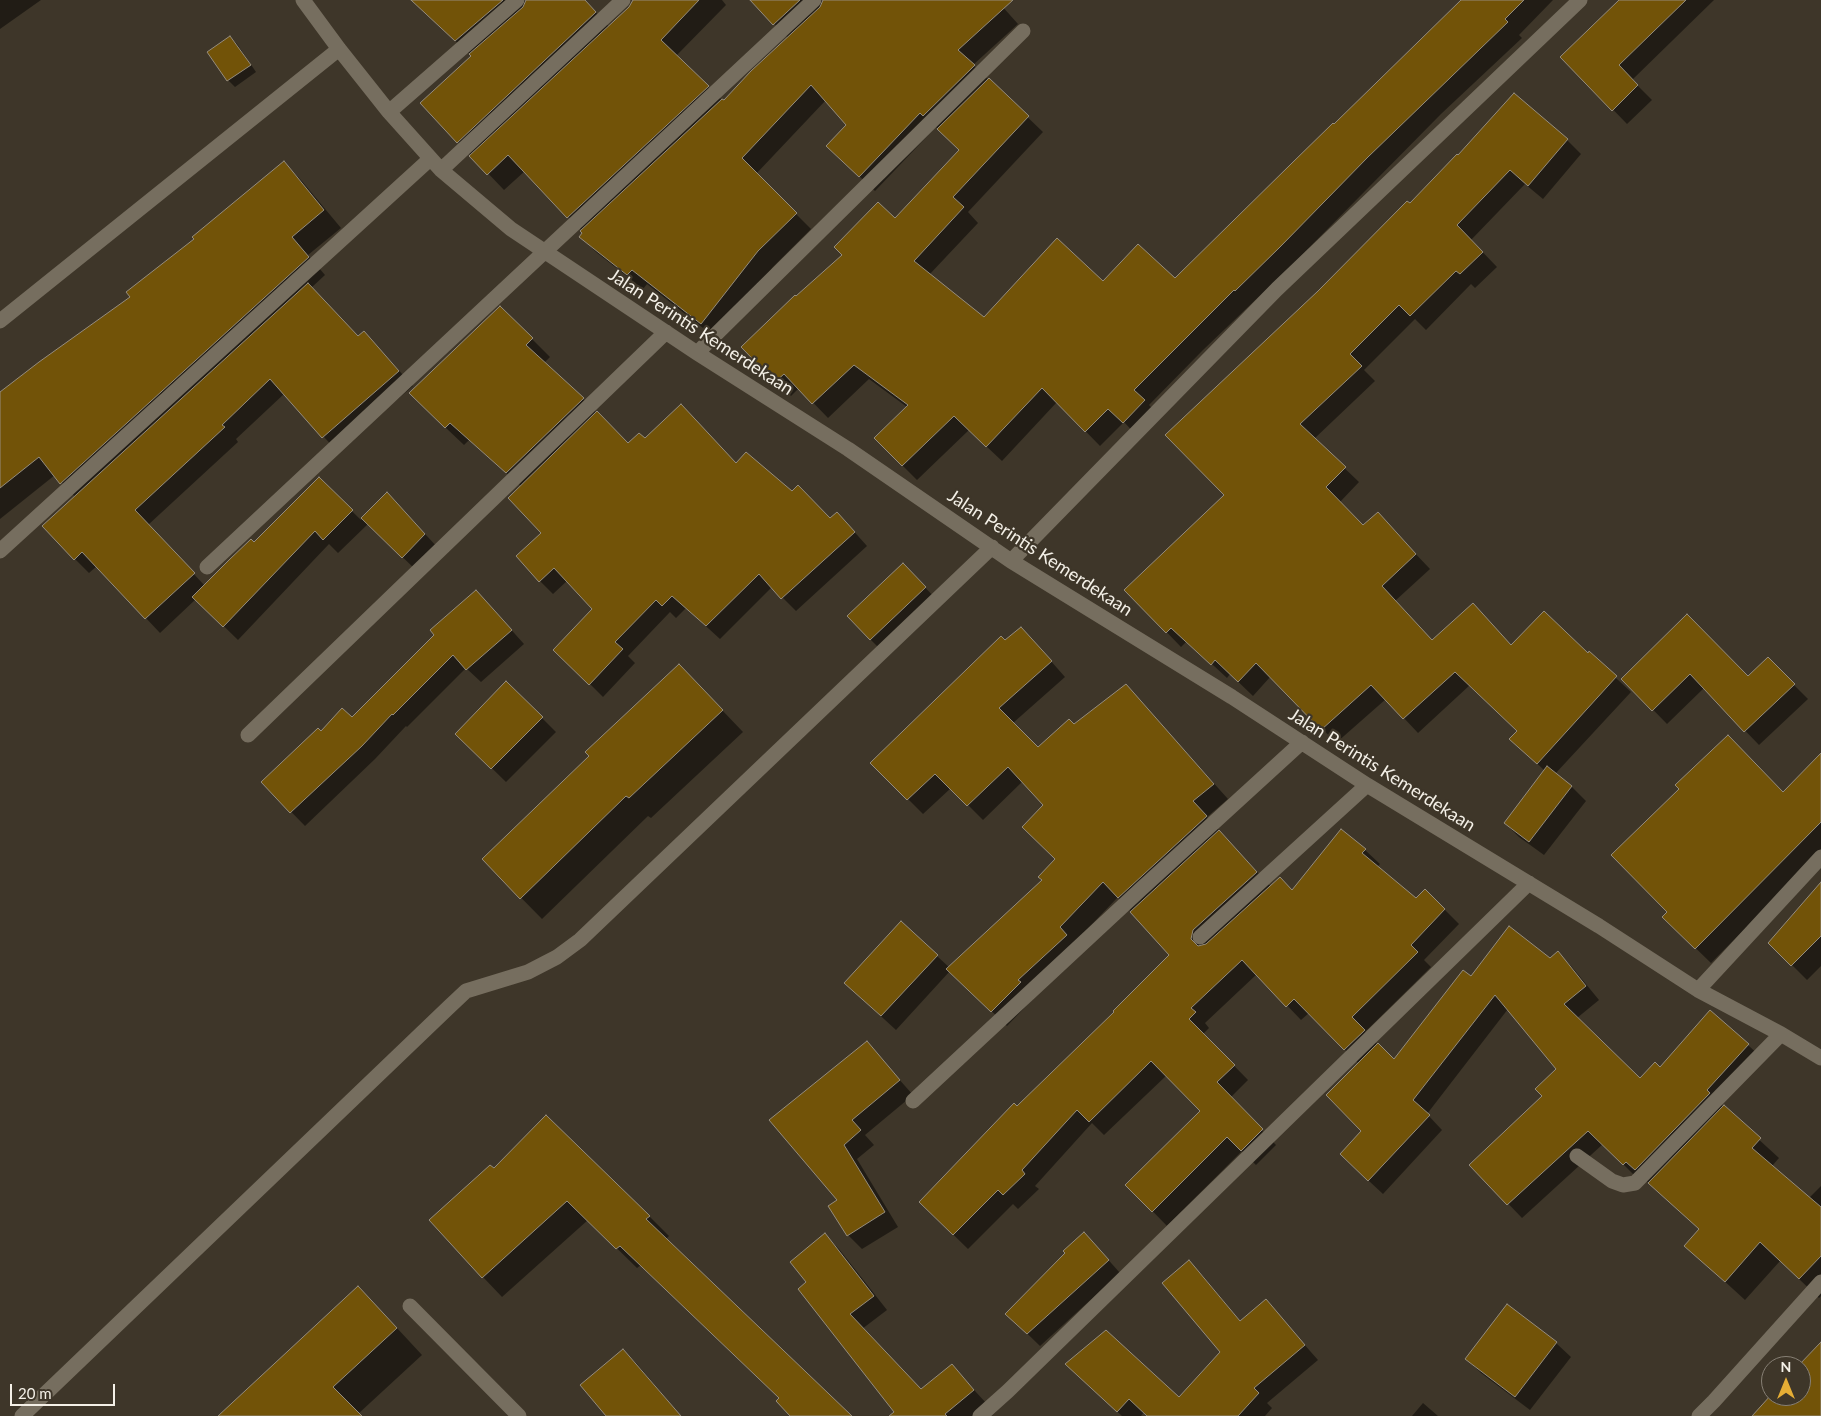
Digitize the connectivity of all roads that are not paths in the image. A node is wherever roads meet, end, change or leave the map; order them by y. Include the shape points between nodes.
1 (303, 0) edge
2 (517, 0) edge
3 (623, 0) edge
4 (814, 0) edge
5 (1580, 0) edge
6 (1023, 31) dead end
7 (339, 49) junction
8 (389, 112) junction
9 (430, 159) junction
10 (441, 170) junction
11 (545, 252) junction
12 (0, 321) edge
13 (666, 332) junction
14 (697, 353) junction
15 (992, 547) junction
16 (0, 551) edge
17 (1011, 561) junction
18 (208, 567) dead end
19 (248, 735) dead end
20 (1302, 742) junction
21 (1366, 785) junction
22 (1821, 857) edge
23 (1529, 884) junction
24 (1200, 938) dead end
25 (1698, 990) junction
26 (1781, 1034) junction
27 (1821, 1058) edge
28 (913, 1101) dead end
29 (1577, 1156) dead end
30 (1821, 1282) edge
31 (410, 1306) dead end
32 (22, 1416) edge
33 (519, 1416) edge
34 (980, 1416) edge
35 (1699, 1416) edge

1 - 7 street, Jalan Perintis Kemerdekaan
2 - 8 street
3 - 10 street
4 - 11 street
5 - 17 street via 1277,289
6 - 14 street
7 - 8 street, Jalan Perintis Kemerdekaan
7 - 12 street
8 - 9 street, Jalan Perintis Kemerdekaan
9 - 10 street, Jalan Perintis Kemerdekaan
9 - 16 street
10 - 11 street, Jalan Perintis Kemerdekaan
11 - 13 street, Jalan Perintis Kemerdekaan
11 - 18 street
13 - 14 street, Jalan Perintis Kemerdekaan
13 - 19 street
14 - 15 street, Jalan Perintis Kemerdekaan via 848,449
15 - 17 street, Jalan Perintis Kemerdekaan
15 - 32 street via 580,940 558,957 528,972 466,992
17 - 20 street, Jalan Perintis Kemerdekaan
20 - 21 street, Jalan Perintis Kemerdekaan
20 - 28 street
21 - 23 street, Jalan Perintis Kemerdekaan
21 - 24 street
22 - 25 street
23 - 25 street, Jalan Perintis Kemerdekaan
23 - 34 street
25 - 26 street, Jalan Perintis Kemerdekaan
26 - 27 street, Jalan Perintis Kemerdekaan
26 - 29 street via 1635,1182 1623,1185 1612,1181
30 - 35 street
31 - 33 street

